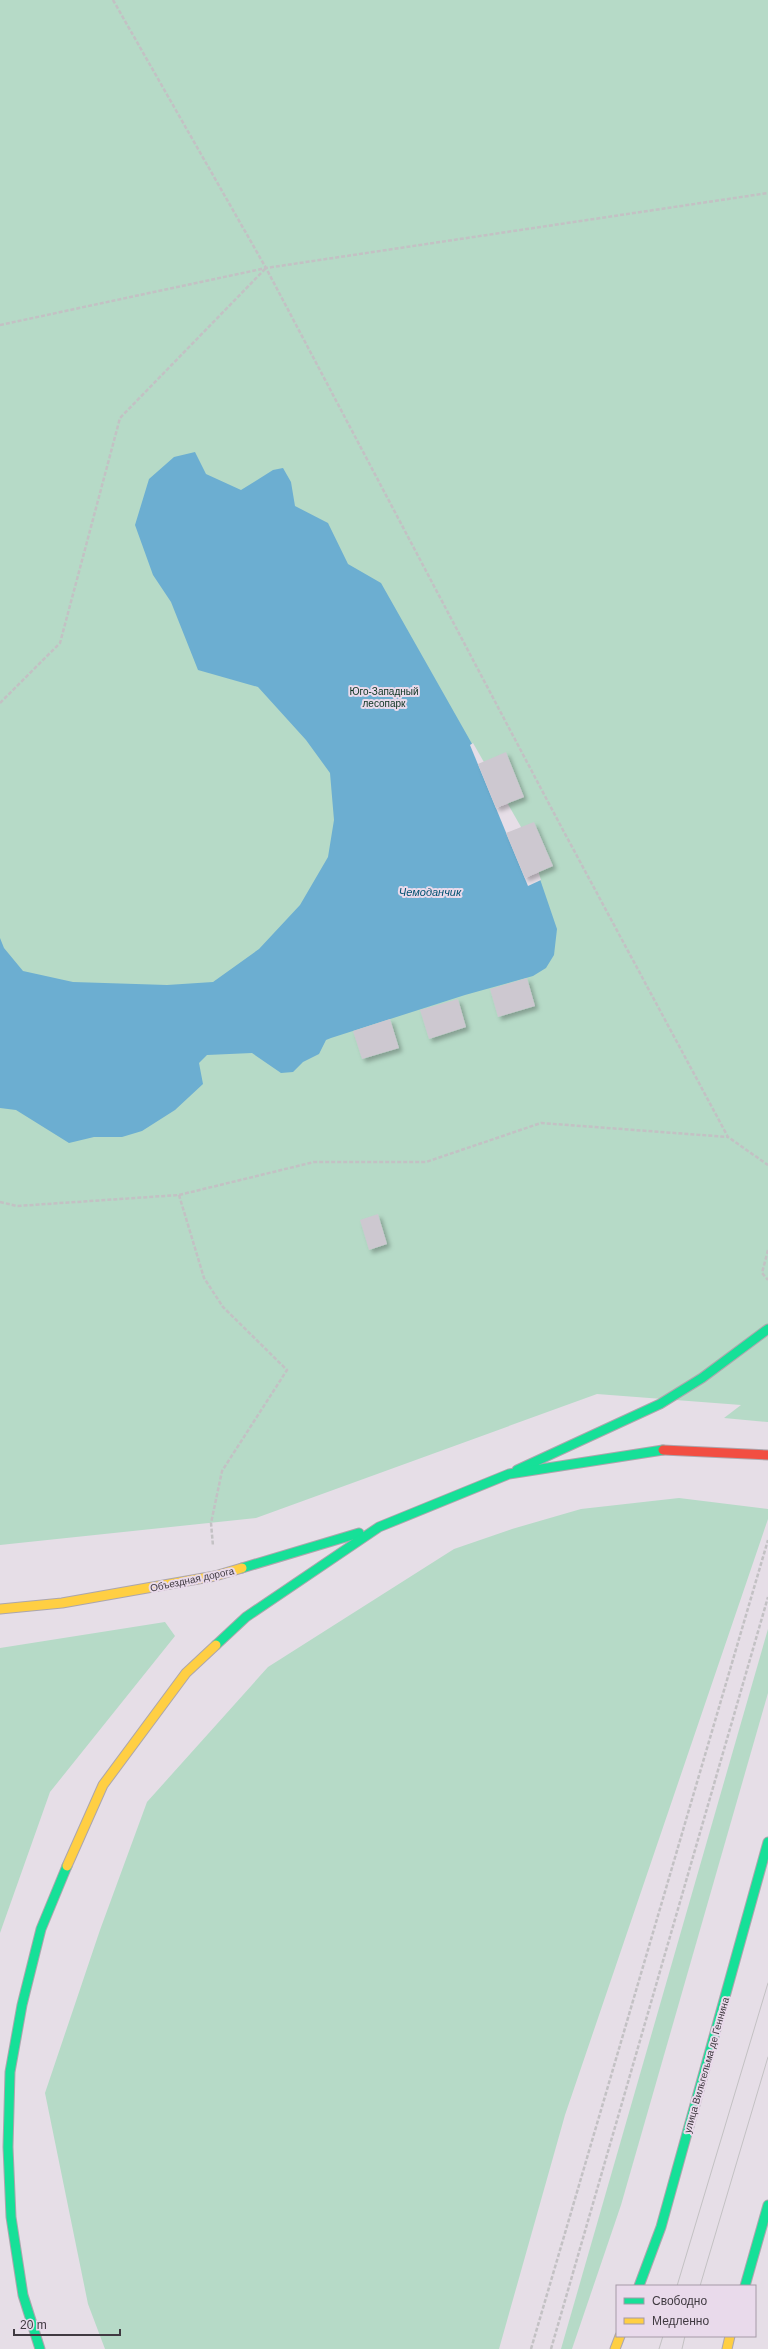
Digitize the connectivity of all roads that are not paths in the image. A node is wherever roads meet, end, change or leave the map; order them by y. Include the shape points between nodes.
1 (768, 1329) edge
2 (768, 1455) edge
3 (509, 1474) junction
4 (379, 1527) junction
5 (0, 1609) edge
6 (768, 1842) edge
7 (768, 2205) edge
8 (639, 2285) edge
9 (745, 2285) edge
10 (620, 2337) edge
11 (730, 2337) edge
12 (40, 2349) edge
13 (615, 2349) edge
14 (727, 2349) edge

1 - 3 main road via 722,1365 680,1392 636,1416
2 - 3 main road via 662,1450
3 - 4 main road
4 - 5 main road, Объездная дорога via 215,1576 62,1603
4 - 12 main road via 246,1617 186,1673 103,1785 70,1858 41,1929 22,2005 10,2072 8,2147 11,2217 23,2295
6 - 8 main road, улица Вильгельма де Геннина via 661,2227
7 - 9 main road
10 - 13 main road
11 - 14 main road

